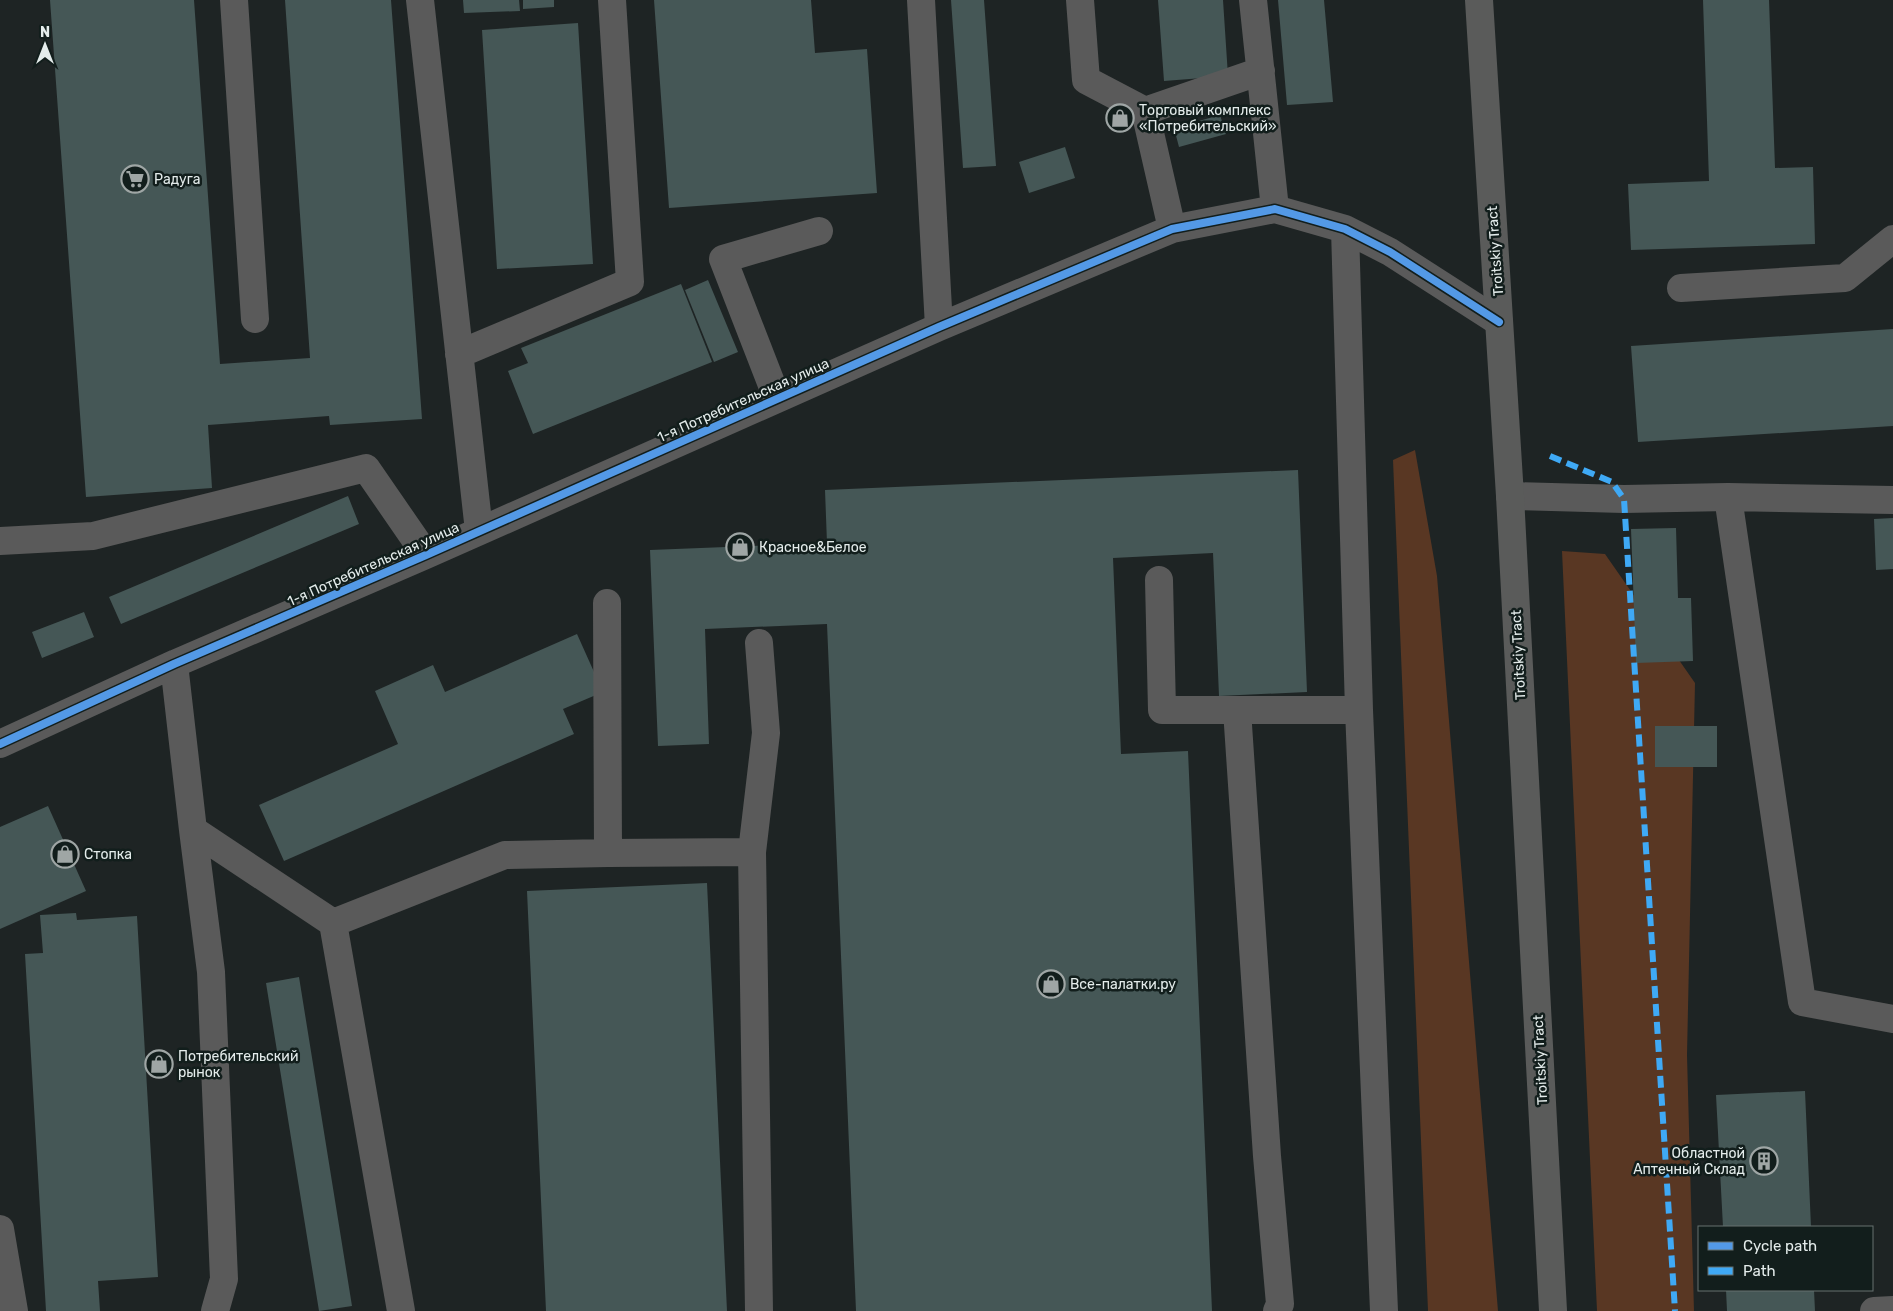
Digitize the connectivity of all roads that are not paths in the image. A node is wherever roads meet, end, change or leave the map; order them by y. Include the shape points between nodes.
1 (234, 0) edge
2 (420, 0) edge
3 (612, 0) edge
4 (921, 0) edge
5 (1080, 0) edge
6 (1252, 0) edge
7 (1479, 0) edge
8 (1261, 70) junction
9 (1145, 111) junction
10 (1275, 210) junction
11 (1172, 229) junction
12 (1345, 229) junction
13 (819, 231) dead end
14 (1893, 238) edge
15 (1681, 288) dead end
16 (254, 319) dead end
17 (1499, 322) junction
18 (939, 326) junction
19 (459, 354) junction
20 (777, 398) junction
21 (1510, 496) junction
22 (1728, 497) junction
23 (1893, 500) edge
24 (479, 531) junction
25 (0, 541) edge
26 (426, 554) junction
27 (1159, 580) dead end
28 (606, 603) dead end
29 (759, 642) dead end
30 (174, 664) junction
31 (1237, 710) junction
32 (1359, 710) junction
33 (0, 744) edge
34 (193, 830) junction
35 (752, 852) junction
36 (608, 853) junction
37 (333, 923) junction
38 (1893, 1019) edge
39 (0, 1229) edge
40 (1893, 1310) edge
41 (14, 1311) edge
42 (215, 1311) edge
43 (402, 1311) edge
44 (759, 1311) edge
45 (1277, 1311) edge
46 (1384, 1311) edge
47 (1553, 1311) edge
48 (1874, 1311) edge

1 - 16 street
2 - 19 street
3 - 19 street via 630,282
4 - 18 street
5 - 9 street via 1086,80
6 - 8 street
7 - 17 main road, Troitskiy Tract
8 - 9 street
8 - 10 street
9 - 11 street
10 - 11 street, 1-я Потребительская улица
10 - 12 street, 1-я Потребительская улица
11 - 18 street, 1-я Потребительская улица
12 - 17 street, 1-я Потребительская улица via 1390,252
12 - 32 street
13 - 20 street via 724,259
14 - 15 street via 1845,278
17 - 21 main road, Troitskiy Tract
18 - 20 street, 1-я Потребительская улица
19 - 24 street
20 - 24 street, 1-я Потребительская улица
21 - 22 street
21 - 47 main road, Troitskiy Tract
22 - 23 street
22 - 38 street via 1802,1002
24 - 26 street, 1-я Потребительская улица
25 - 26 street via 93,536 366,468
26 - 30 street, 1-я Потребительская улица
27 - 31 street via 1162,710
28 - 36 street
29 - 35 street via 766,733
30 - 33 street, 1-я Потребительская улица
30 - 34 street
31 - 32 street
31 - 45 street via 1266,1146 1280,1304
32 - 46 street
34 - 37 street
34 - 42 street via 211,982 224,1279
35 - 36 street
35 - 44 street
36 - 37 street via 505,855
37 - 43 street
39 - 41 street
40 - 48 street

